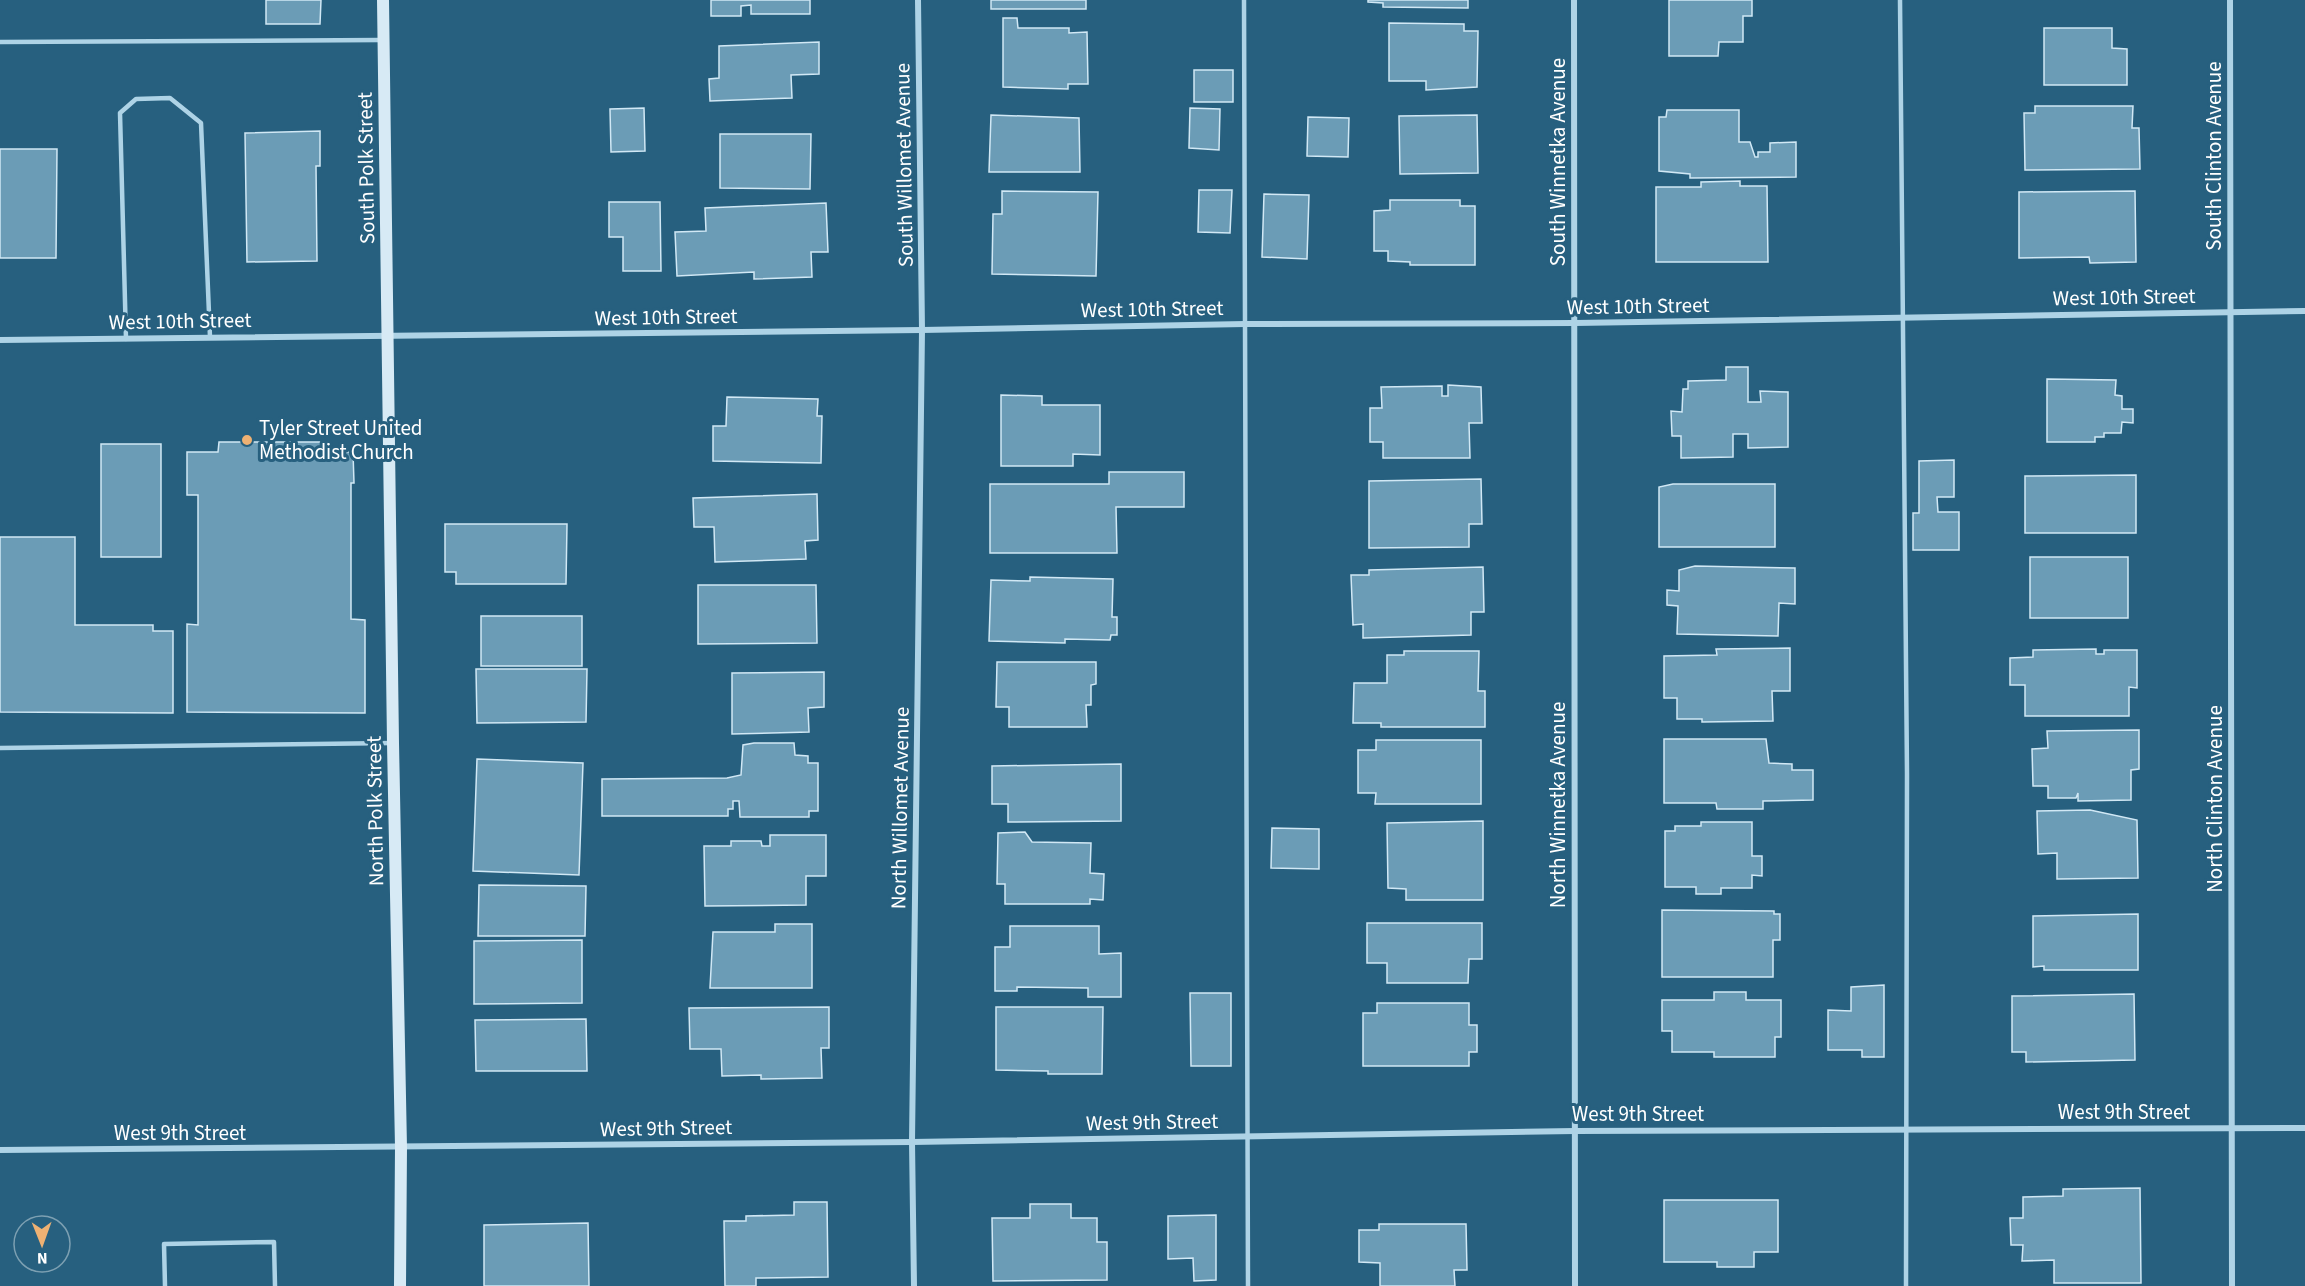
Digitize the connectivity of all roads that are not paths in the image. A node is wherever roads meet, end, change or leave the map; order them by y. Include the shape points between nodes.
1 (383, 0) edge
2 (918, 0) edge
3 (1244, 0) edge
4 (1574, 0) edge
5 (1900, 0) edge
6 (2230, 0) edge
7 (384, 40) junction
8 (0, 42) edge
9 (2305, 311) edge
10 (2231, 312) junction
11 (1902, 318) junction
12 (1245, 324) junction
13 (1575, 324) junction
14 (922, 330) junction
15 (389, 336) junction
16 (210, 337) junction
17 (126, 339) junction
18 (0, 340) edge
19 (393, 743) junction
20 (0, 748) edge
21 (2305, 1128) edge
22 (1905, 1129) junction
23 (2232, 1129) junction
24 (1575, 1131) junction
25 (1248, 1136) junction
26 (912, 1142) junction
27 (401, 1147) junction
28 (0, 1150) edge
29 (165, 1286) edge
30 (275, 1286) edge
31 (400, 1286) edge
32 (914, 1286) edge
33 (1248, 1286) edge
34 (1575, 1286) edge
35 (1906, 1286) edge
36 (2232, 1286) edge

1 - 7 main road, South Polk Street
2 - 14 street, South Willomet Avenue
3 - 12 lane
4 - 13 street, South Winnetka Avenue
5 - 11 lane
6 - 10 street, South Clinton Avenue
7 - 8 lane
7 - 15 main road, South Polk Street
9 - 10 street, West 10th Street
10 - 11 street, West 10th Street
10 - 23 street, North Clinton Avenue
11 - 13 street, West 10th Street
11 - 22 lane via 1908,774
12 - 13 street, West 10th Street
12 - 14 street, West 10th Street
12 - 25 lane
13 - 24 street, North Winnetka Avenue
14 - 15 street, West 10th Street
14 - 26 street, North Willomet Avenue
15 - 16 street, West 10th Street
15 - 19 main road, North Polk Street
16 - 17 street, West 10th Street
16 - 17 lane via 201,123 170,98 147,98 136,99 120,113
17 - 18 street, West 10th Street
19 - 20 lane
19 - 27 main road, North Polk Street
21 - 23 street, West 9th Street
22 - 23 street, West 9th Street
22 - 24 street, West 9th Street
22 - 35 lane
23 - 36 street, North Clinton Avenue
24 - 25 street, West 9th Street
24 - 34 street, North Winnetka Avenue
25 - 26 street, West 9th Street
25 - 33 lane
26 - 27 street, West 9th Street
26 - 32 street, North Willomet Avenue
27 - 28 street, West 9th Street
27 - 31 main road, North Polk Street
29 - 30 lane via 164,1244 274,1242

